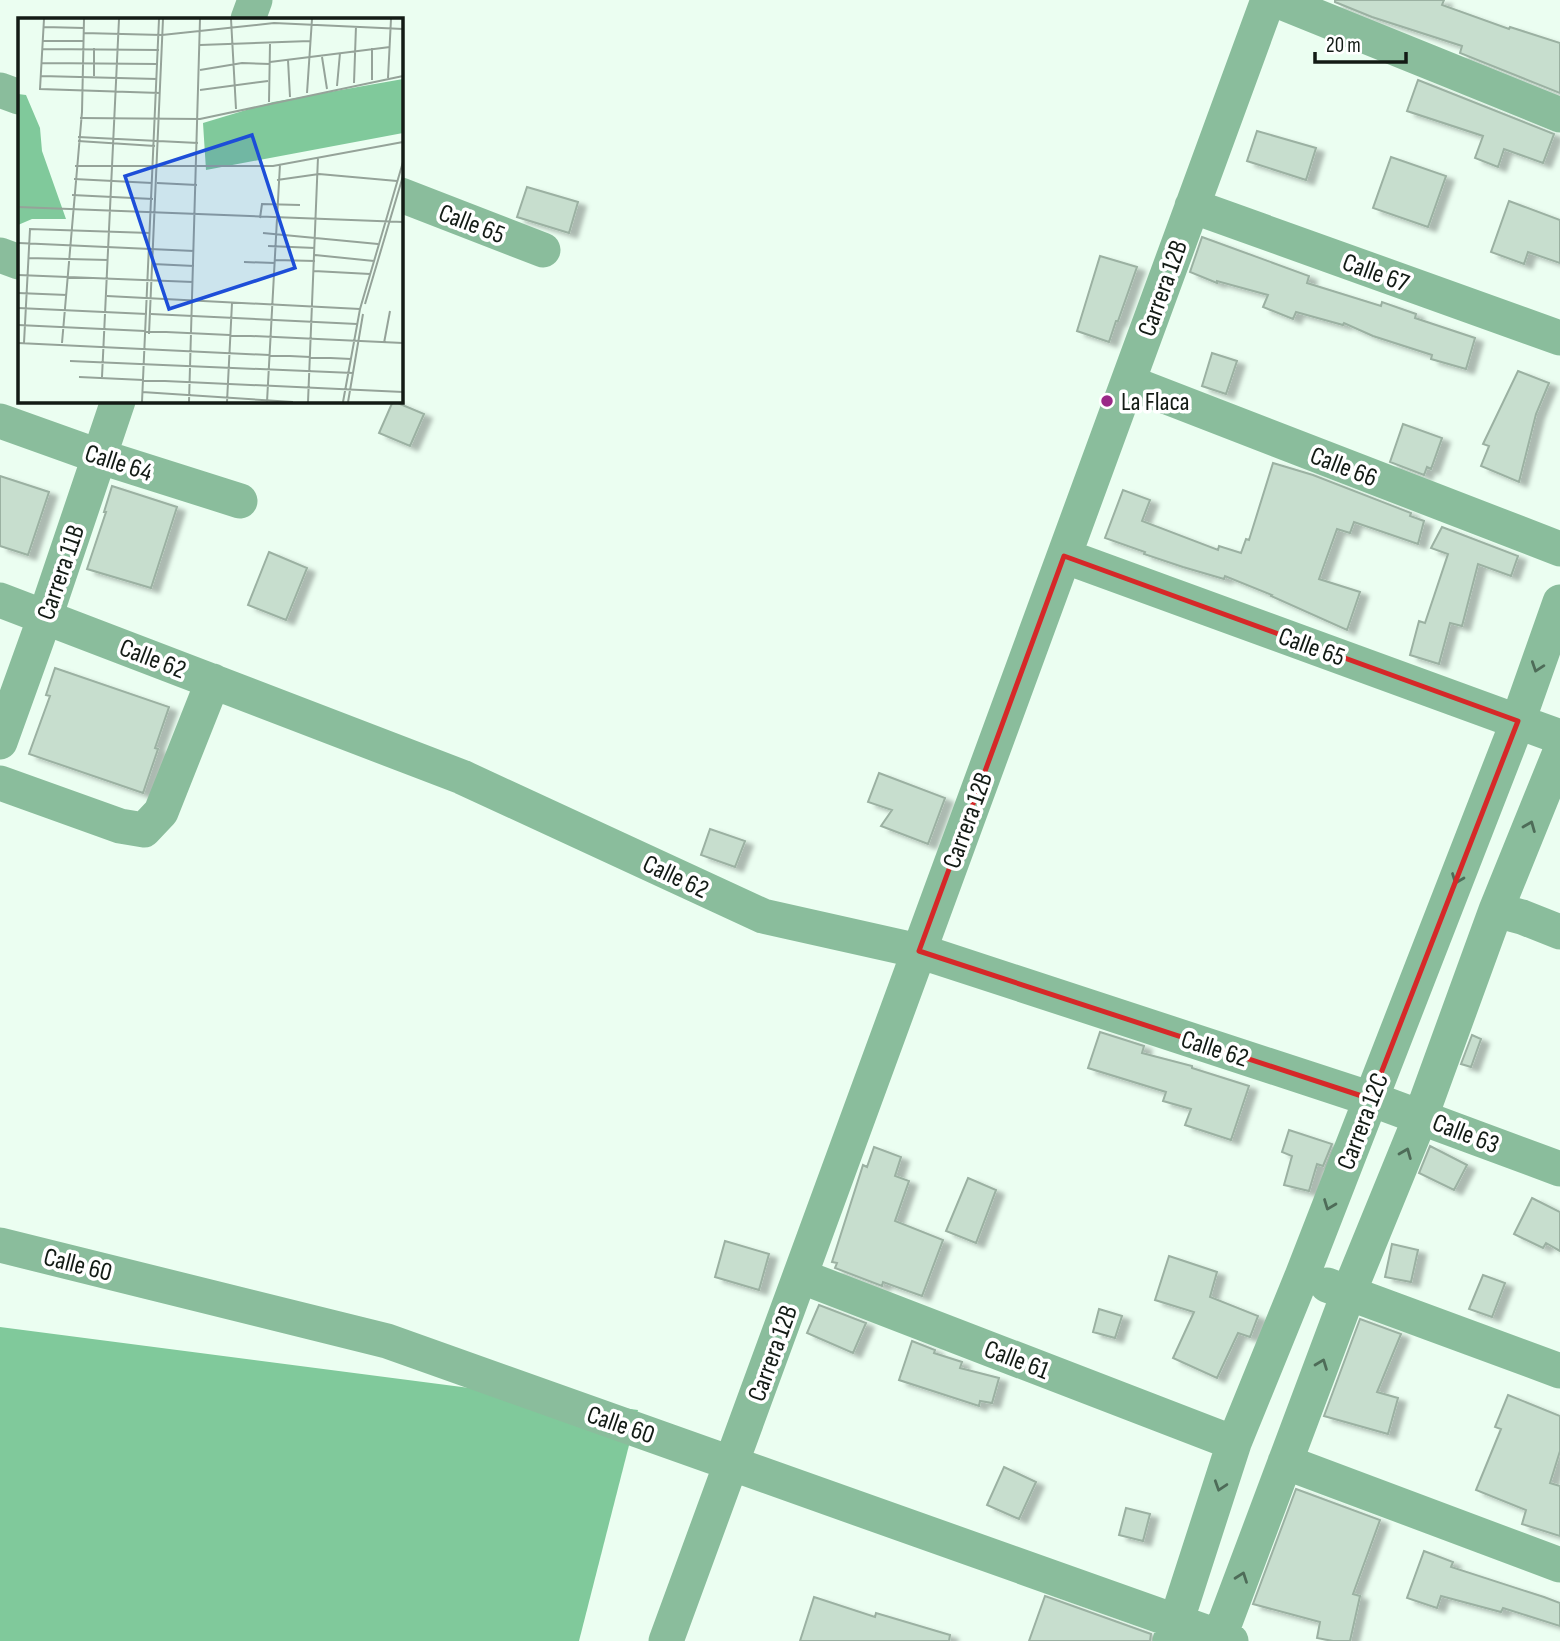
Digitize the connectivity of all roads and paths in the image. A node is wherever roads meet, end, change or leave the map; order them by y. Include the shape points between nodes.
1 (256, 0) edge
2 (1268, 0) edge
3 (1276, 0) edge
4 (248, 18) edge
5 (0, 90) edge
6 (18, 97) edge
7 (1560, 115) edge
8 (402, 195) edge
9 (1192, 206) junction
10 (543, 250) dead end
11 (0, 255) edge
12 (18, 262) edge
13 (1560, 338) edge
14 (1128, 382) junction
15 (118, 402) edge
16 (0, 421) edge
17 (98, 456) junction
18 (240, 501) dead end
19 (1560, 550) edge
20 (1064, 556) junction
21 (0, 600) edge
22 (1560, 602) edge
23 (45, 617) junction
24 (213, 681) junction
25 (1518, 721) junction
26 (1560, 737) edge
27 (0, 742) edge
28 (1560, 752) edge
29 (0, 783) edge
30 (1496, 909) junction
31 (1560, 932) edge
32 (919, 951) junction
33 (1371, 1099) junction
34 (1421, 1116) junction
35 (1560, 1169) edge
36 (0, 1245) edge
37 (800, 1276) junction
38 (1302, 1276) junction
39 (1349, 1292) junction
40 (1560, 1371) edge
41 (1234, 1443) junction
42 (1285, 1462) junction
43 (731, 1463) junction
44 (1560, 1565) edge
45 (1173, 1632) edge
46 (1223, 1640) edge
47 (666, 1641) edge

1 - 4 street
2 - 9 street, Carrera 12B
3 - 7 street
5 - 6 street
8 - 10 street, Calle 65
9 - 13 street, Calle 67
9 - 14 street, Carrera 12B
11 - 12 street
14 - 19 street, Calle 66
14 - 20 street, Carrera 12B
15 - 17 street, Carrera 11B
16 - 17 street, Calle 64
17 - 18 street, Calle 64
17 - 23 street, Carrera 11B
20 - 25 street, Calle 65
20 - 32 street, Carrera 12B
21 - 23 street, Calle 62
22 -> 25 street, Carrera 12C
23 - 24 street, Calle 62
23 - 27 street, Carrera 11B
24 - 29 street via 161,812 144,830 120,826
24 - 32 street, Calle 62 via 462,777 763,916
25 - 26 street, Calle 65
25 -> 33 street, Carrera 12C
30 -> 28 street, Carrera 12C
30 - 31 street
30 - 34 street, Carrera 12C
32 - 33 street, Calle 62
32 - 37 street, Carrera 12B
33 - 34 street, Calle 63
33 -> 38 street, Carrera 12C
34 - 35 street, Calle 63
39 -> 34 street, Carrera 12C
36 - 43 street, Calle 60 via 387,1341
37 - 41 street, Calle 61
37 - 43 street, Carrera 12B
38 - 39 street
38 - 41 street, Carrera 12C
39 - 40 street
42 -> 39 street, Carrera 12C
41 -> 45 street, Carrera 12C
42 - 44 street
46 -> 42 street, Carrera 12C
43 - 45 street, Calle 60
43 - 47 street, Carrera 12B
45 - 46 street, Calle 60

